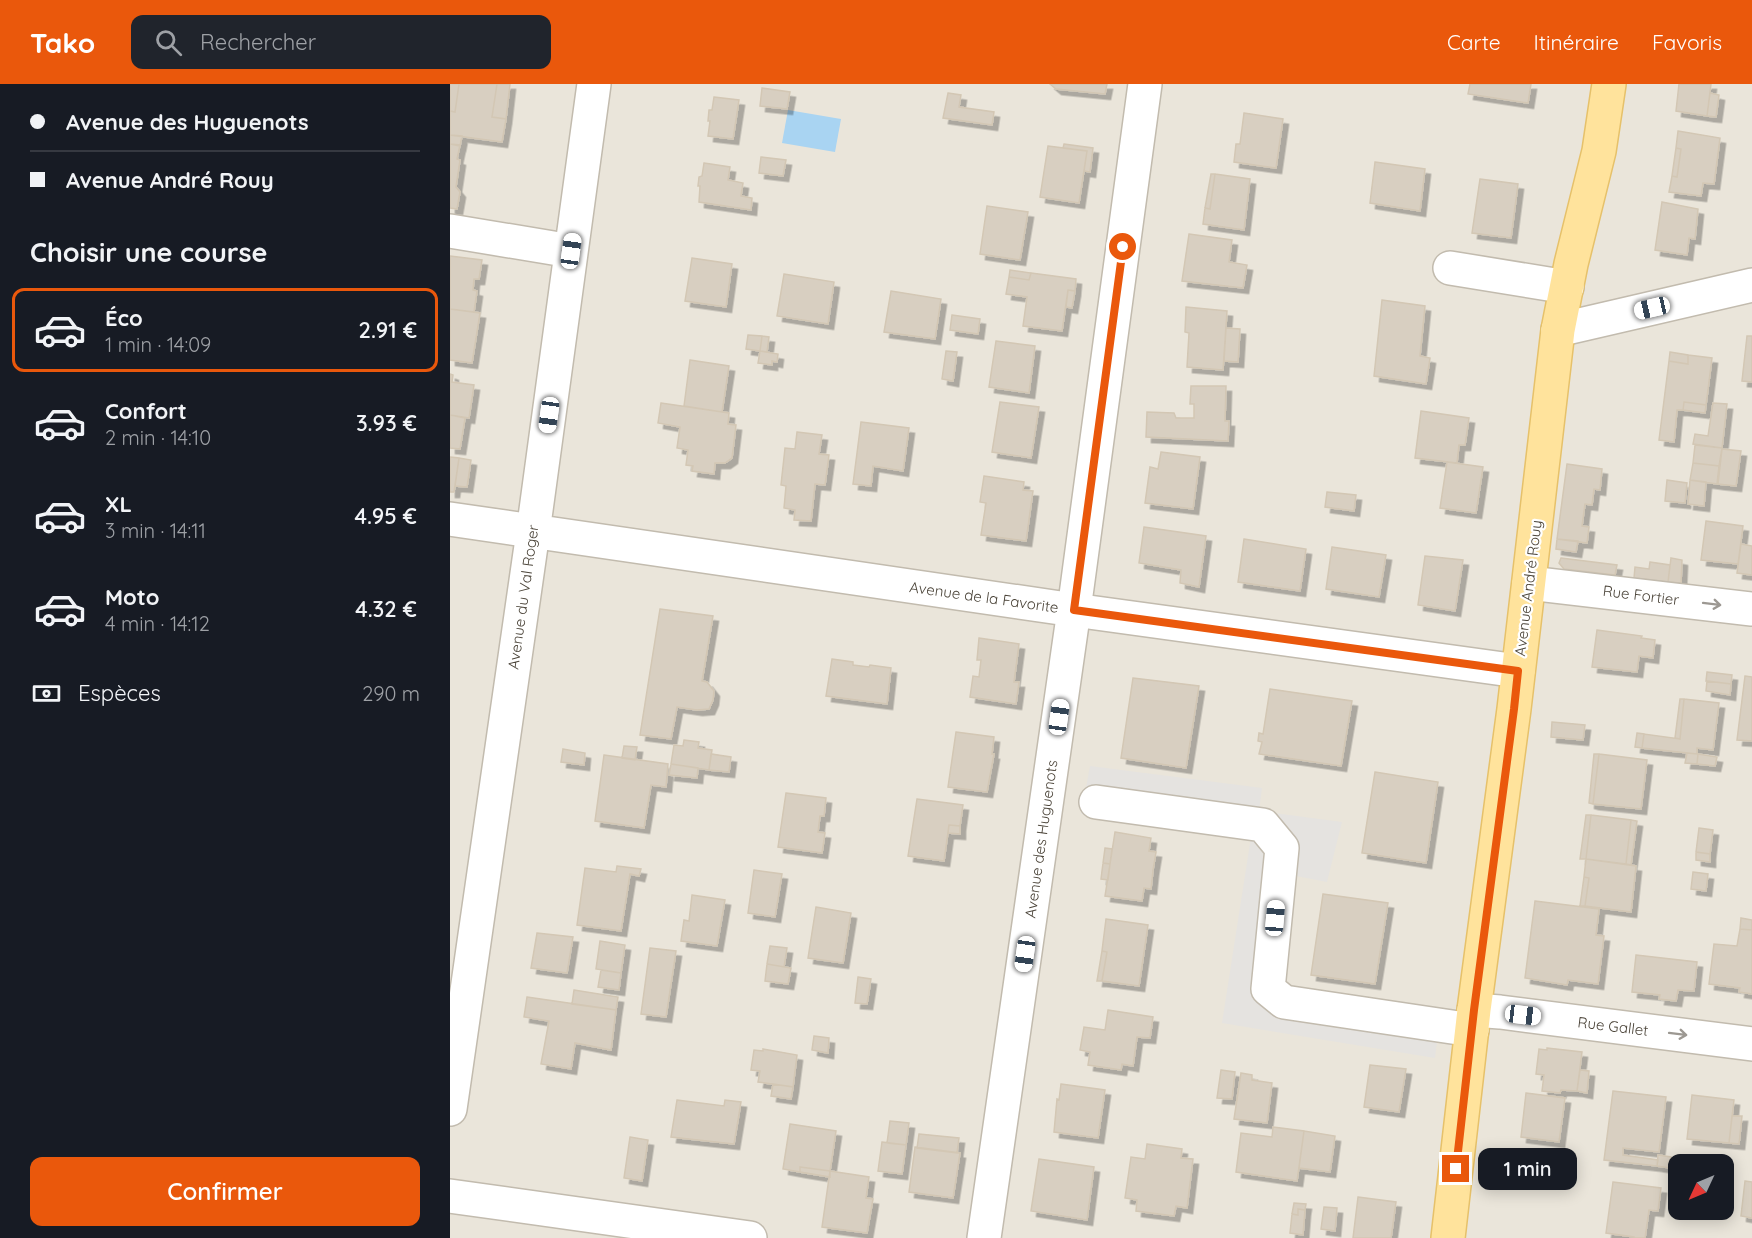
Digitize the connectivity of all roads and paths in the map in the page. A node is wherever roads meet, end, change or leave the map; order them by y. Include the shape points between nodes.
1 (594, 84) edge
2 (1145, 84) edge
3 (1610, 84) edge
4 (450, 231) edge
5 (571, 251) junction
6 (1450, 268) dead end
7 (1752, 285) edge
8 (1567, 287) junction
9 (1558, 330) junction
10 (450, 519) edge
11 (533, 532) junction
12 (1529, 583) junction
13 (1752, 609) edge
14 (1074, 610) junction
15 (1518, 671) junction
16 (1096, 802) dead end
17 (1473, 1020) junction
18 (1752, 1044) edge
19 (450, 1109) edge
20 (450, 1196) edge
21 (750, 1238) edge
22 (984, 1238) edge
23 (1448, 1238) edge

1 - 5 street, Avenue du Val Roger
2 - 14 street, Avenue des Huguenots
3 - 8 main road, Avenue André Rouy via 1599,151
4 - 5 street
5 - 11 street, Avenue du Val Roger
6 - 8 street
7 - 9 street
8 - 9 main road, Avenue André Rouy
9 - 12 main road, Avenue André Rouy
10 - 11 street, Avenue de la Favorite
11 - 14 street, Avenue de la Favorite
11 - 19 street, Avenue du Val Roger
12 -> 13 street, Rue Fortier
12 - 15 main road, Avenue André Rouy
14 - 15 street, Avenue de la Favorite
14 - 22 street, Avenue des Huguenots
15 - 17 main road, Avenue André Rouy
16 - 17 street, Rue Gallet via 1263,825 1282,848 1268,989 1284,1002
17 -> 18 street, Rue Gallet via 1500,1012
17 - 23 main road, Avenue André Rouy
20 - 21 street

